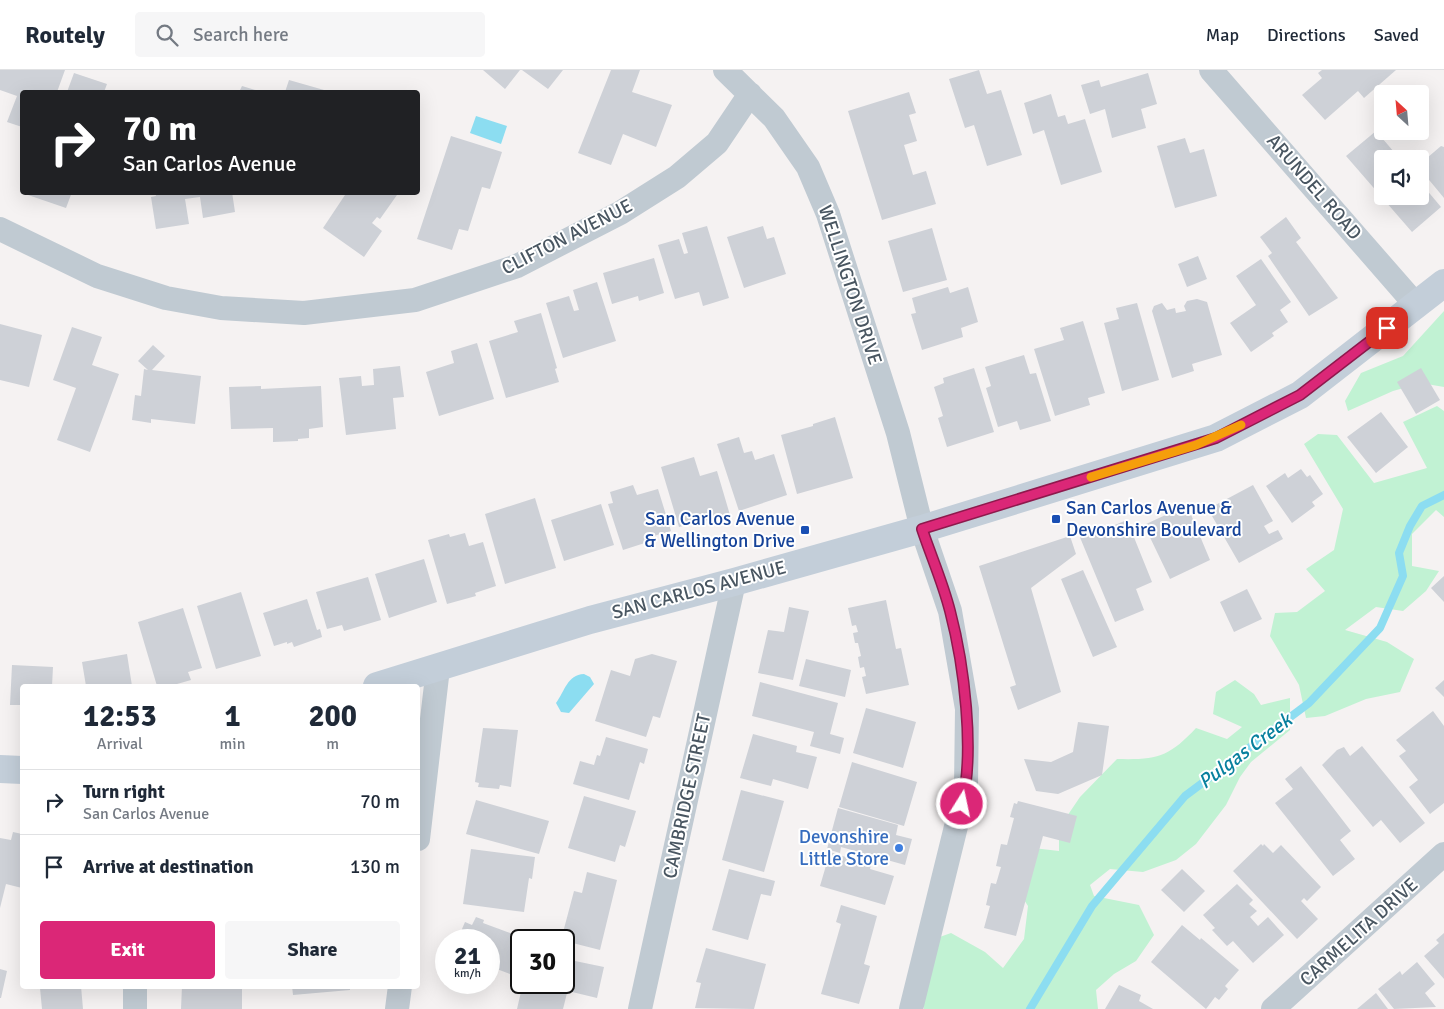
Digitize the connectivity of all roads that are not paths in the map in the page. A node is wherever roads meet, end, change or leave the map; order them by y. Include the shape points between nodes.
1 (725, 70) edge
2 (1211, 70) edge
3 (750, 94) junction
4 (0, 230) edge
5 (1444, 283) edge
6 (1416, 305) junction
7 (922, 529) junction
8 (734, 582) junction
9 (438, 668) junction
10 (384, 684) edge
11 (0, 769) edge
12 (20, 770) edge
13 (420, 822) edge
14 (1444, 854) edge
15 (135, 989) edge
16 (400, 989) edge
17 (135, 1009) edge
18 (397, 1009) edge
19 (640, 1009) edge
20 (911, 1009) edge
21 (1273, 1009) edge

1 - 3 street, WELLINGTON DRIVE
2 - 6 street, ARUNDEL ROAD
3 - 4 street, CLIFTON AVENUE via 717,143 677,177 620,213 516,266 415,300 304,313 221,308 166,298 97,276
3 - 7 street, WELLINGTON DRIVE via 774,118 808,167 828,214 898,433
5 - 6 main road, SAN CARLOS AVENUE
6 - 7 main road, SAN CARLOS AVENUE via 1300,395 1216,438
7 - 8 main road, SAN CARLOS AVENUE
7 - 20 street, WELLINGTON DRIVE via 952,621 967,709 966,786
8 - 9 main road, SAN CARLOS AVENUE via 590,620
8 - 19 street, CAMBRIDGE STREET
9 - 10 main road, SAN CARLOS AVENUE
9 - 13 street
11 - 12 main road
14 - 21 street, CARMELITA DRIVE
15 - 17 street
16 - 18 street

